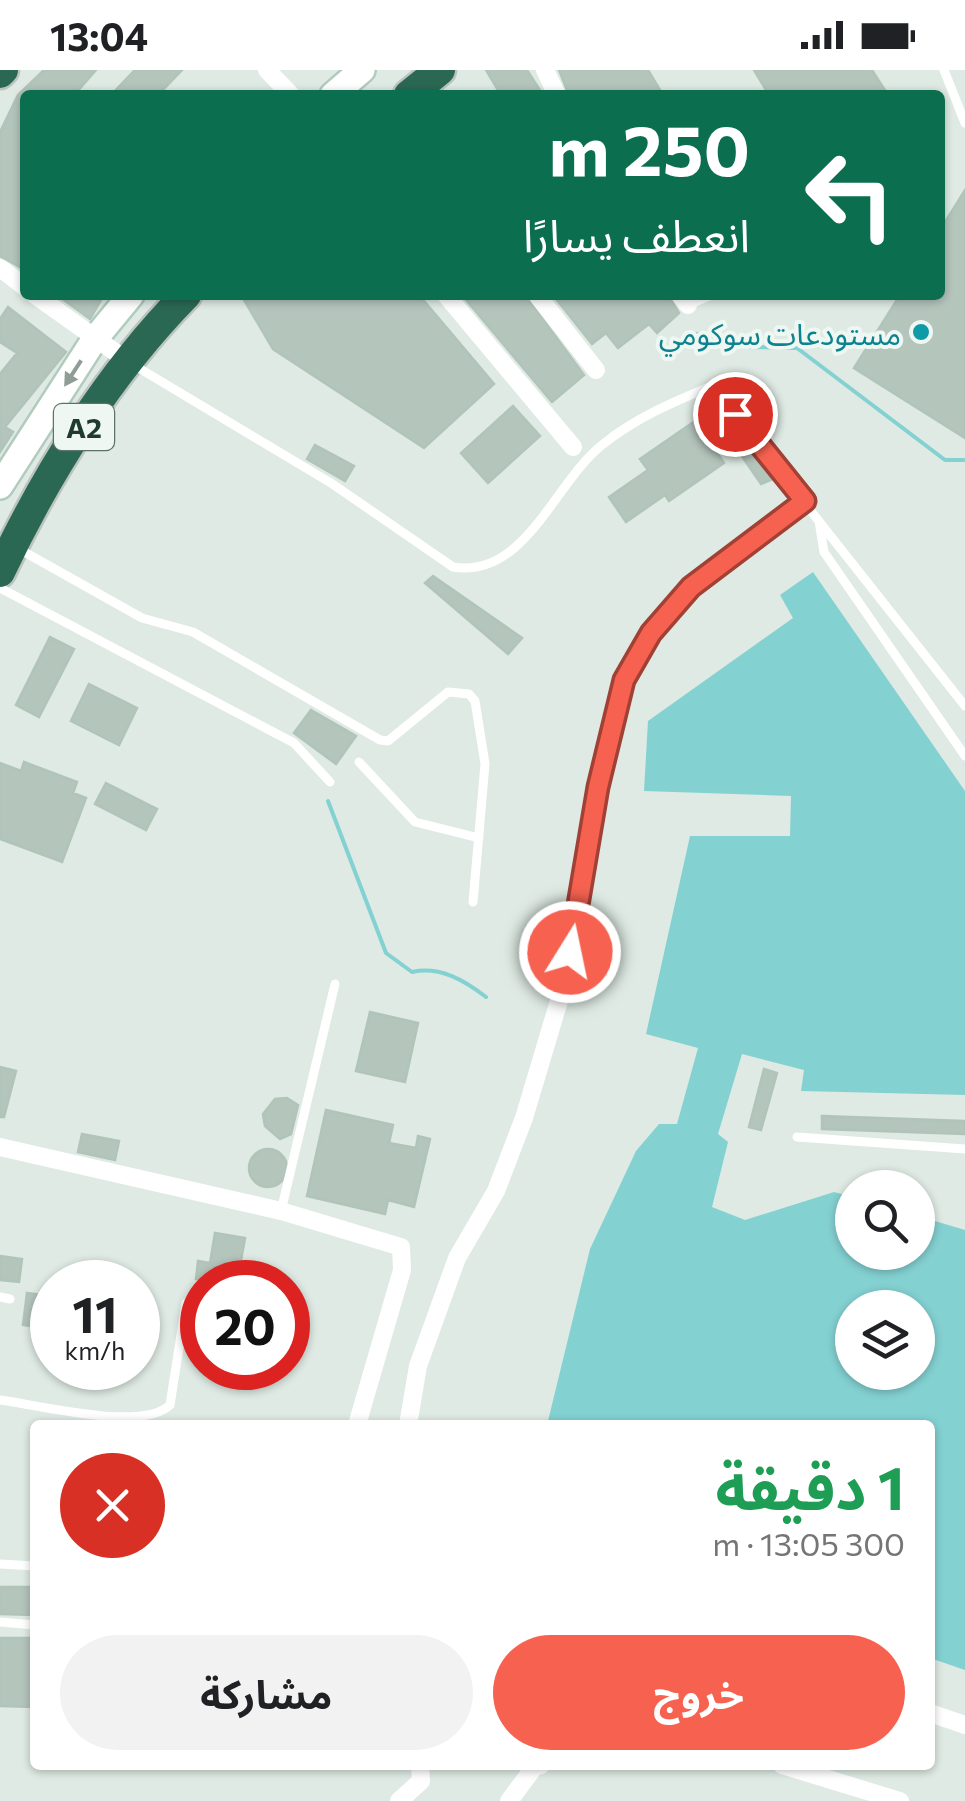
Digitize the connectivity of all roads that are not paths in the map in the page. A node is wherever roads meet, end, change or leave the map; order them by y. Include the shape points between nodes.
1 (267, 70) edge
2 (440, 70) edge
3 (944, 70) edge
4 (356, 72) edge
5 (286, 90) edge
6 (338, 90) edge
7 (416, 90) edge
8 (965, 123) edge
9 (0, 268) edge
10 (20, 283) edge
11 (42, 300) edge
12 (127, 300) edge
13 (182, 300) edge
14 (450, 300) edge
15 (540, 300) edge
16 (94, 340) junction
17 (128, 362) junction
18 (596, 370) dead end
19 (573, 447) dead end
20 (0, 486) edge
21 (805, 501) junction
22 (818, 518) junction
23 (4, 550) edge
24 (0, 588) edge
25 (965, 706) edge
26 (965, 756) edge
27 (359, 762) dead end
28 (330, 782) dead end
29 (479, 838) junction
30 (473, 902) dead end
31 (335, 984) dead end
32 (564, 984) joint
33 (798, 1137) dead end
34 (0, 1147) edge
35 (965, 1150) edge
36 (281, 1211) junction
37 (180, 1341) edge
38 (0, 1400) edge
39 (359, 1420) edge
40 (409, 1420) edge
41 (0, 1564) edge
42 (30, 1566) edge
43 (0, 1622) edge
44 (30, 1624) edge
45 (935, 1714) edge
46 (965, 1725) edge
47 (420, 1770) edge
48 (532, 1770) edge
49 (798, 1770) edge
50 (399, 1801) edge
51 (509, 1801) edge
52 (900, 1801) edge

1 - 5 street
2 - 7 highway
3 - 8 lane
4 - 6 street
9 - 10 street
11 - 16 street
12 - 16 street
13 - 17 highway, A2
14 - 19 street
15 - 18 street
16 - 17 street
16 -> 20 street
17 - 21 lane via 331,483 453,567 490,568 513,550 598,448 661,407 712,386
17 - 23 highway, A2
21 - 22 lane
21 - 32 lane via 691,587 651,633 624,680
22 - 25 lane
22 - 26 lane via 824,552
23 - 29 lane via 142,618 192,632 380,740 388,741 448,692 469,694 485,764
24 - 28 lane via 294,742
27 - 29 lane via 415,822
29 - 30 lane
31 - 36 lane
32 - 40 street via 524,1118 496,1191 457,1258 418,1366
33 - 35 lane
34 - 36 street
36 - 39 street via 401,1247 402,1270
37 - 38 lane via 170,1405 161,1414 128,1419
41 - 42 lane
43 - 44 lane
45 - 46 street
47 - 50 street via 421,1781
48 - 51 street
49 - 52 street

